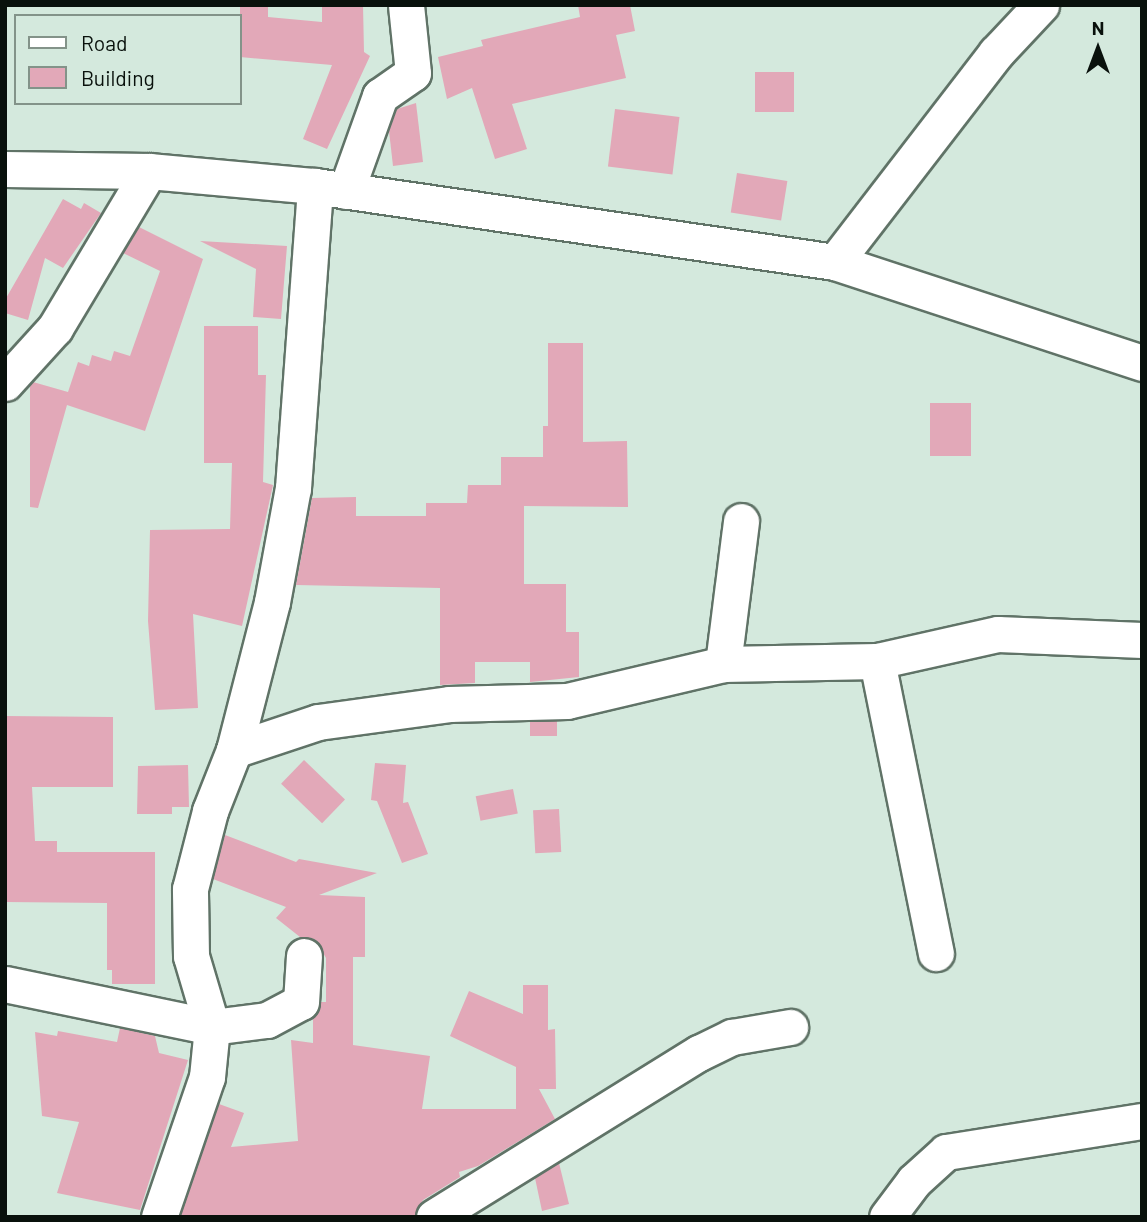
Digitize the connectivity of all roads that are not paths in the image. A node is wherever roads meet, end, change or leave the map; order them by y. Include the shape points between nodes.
1 (406, 5) edge
2 (1041, 5) edge
3 (5, 169) edge
4 (149, 171) junction
5 (331, 188) junction
6 (835, 262) junction
7 (1142, 363) edge
8 (5, 383) edge
9 (741, 521) dead end
10 (1142, 640) edge
11 (877, 661) junction
12 (723, 664) junction
13 (234, 750) junction
14 (936, 953) dead end
15 (304, 956) dead end
16 (5, 984) edge
17 (212, 1027) junction
18 (790, 1027) dead end
19 (1142, 1121) edge
20 (159, 1217) edge
21 (434, 1217) edge
22 (887, 1217) edge

1 - 5 street via 414,73 380,96
2 - 6 street via 996,53
3 - 4 street
4 - 5 street
4 - 8 street via 55,328
5 - 6 street
5 - 13 street via 293,488 272,602
6 - 7 street
9 - 12 street
10 - 11 street via 998,634
11 - 12 street
11 - 14 street
12 - 13 street via 567,701 449,704 318,722
13 - 17 street via 210,811 190,889 191,956
15 - 17 street via 301,1002 267,1020
16 - 17 street
17 - 20 street via 207,1077
18 - 21 street via 732,1037 699,1053
19 - 22 street via 946,1152 914,1181

